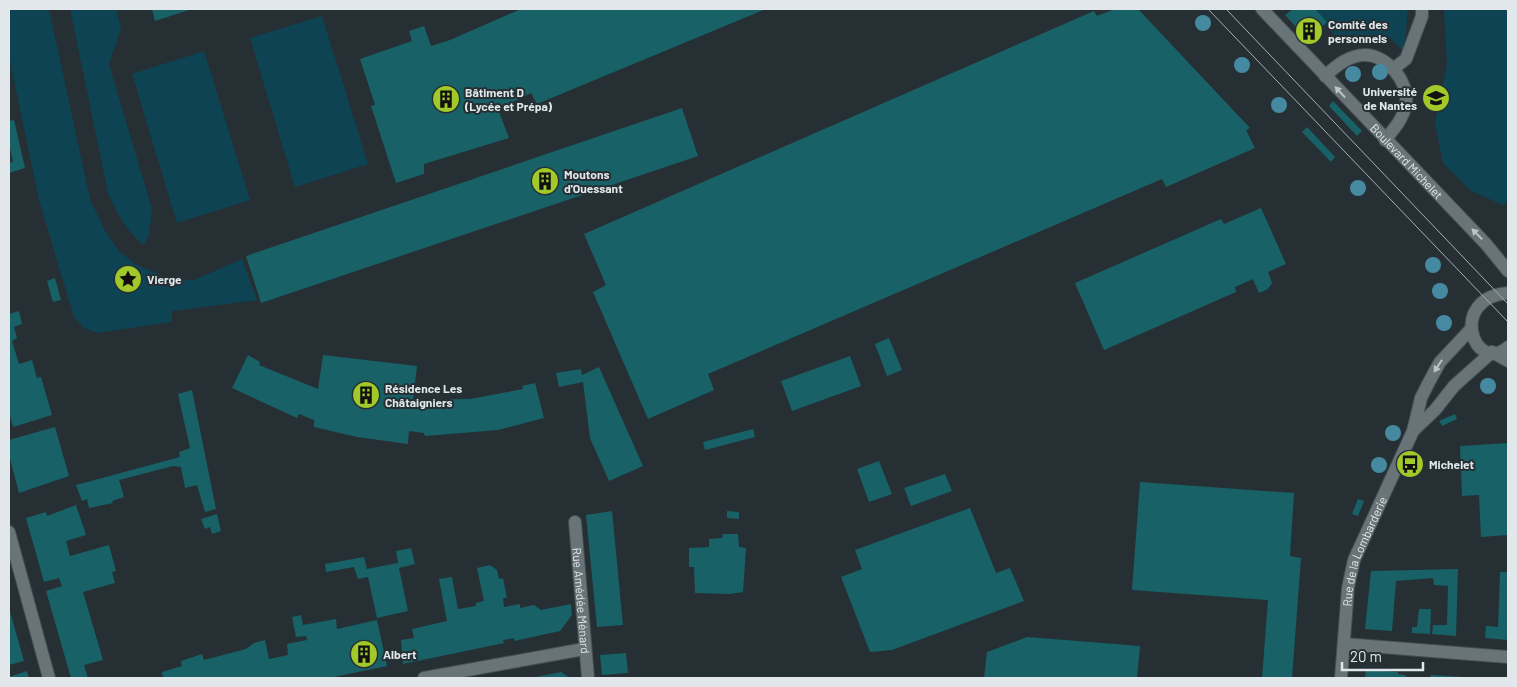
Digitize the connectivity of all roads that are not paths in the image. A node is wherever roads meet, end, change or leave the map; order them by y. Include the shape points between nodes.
1 (1262, 9) edge
2 (1422, 9) edge
3 (1393, 69) junction
4 (1325, 76) junction
5 (1385, 140) junction
6 (1508, 271) edge
7 (1508, 293) edge
8 (1470, 330) junction
9 (1508, 346) edge
10 (1492, 352) junction
11 (1508, 361) edge
12 (1413, 431) junction
13 (574, 522) dead end
14 (9, 532) edge
15 (1344, 644) junction
16 (584, 649) junction
17 (1508, 657) edge
18 (49, 678) edge
19 (424, 678) edge
20 (588, 678) edge
21 (1342, 678) edge

1 - 4 street, Boulevard Michelet
2 - 3 street via 1406,59
3 - 4 street via 1366,55 1338,64
3 - 5 street via 1405,87 1406,102 1402,117
5 -> 4 street, Boulevard Michelet
6 -> 5 street, Boulevard Michelet
7 - 8 street via 1499,294 1479,306
8 - 10 street via 1478,346
8 -> 12 street, Rue de la Lombarderie via 1440,362 1421,398
9 - 10 street
10 - 11 street
10 - 12 street, Rue de la Lombarderie via 1454,386
12 - 15 street, Rue de la Lombarderie via 1354,560 1348,588
13 - 16 street, Rue Amédée Ménard
14 - 18 street
15 - 17 street
15 - 21 street, Rue de la Lombarderie
16 - 19 street
16 - 20 street, Rue Amédée Ménard

